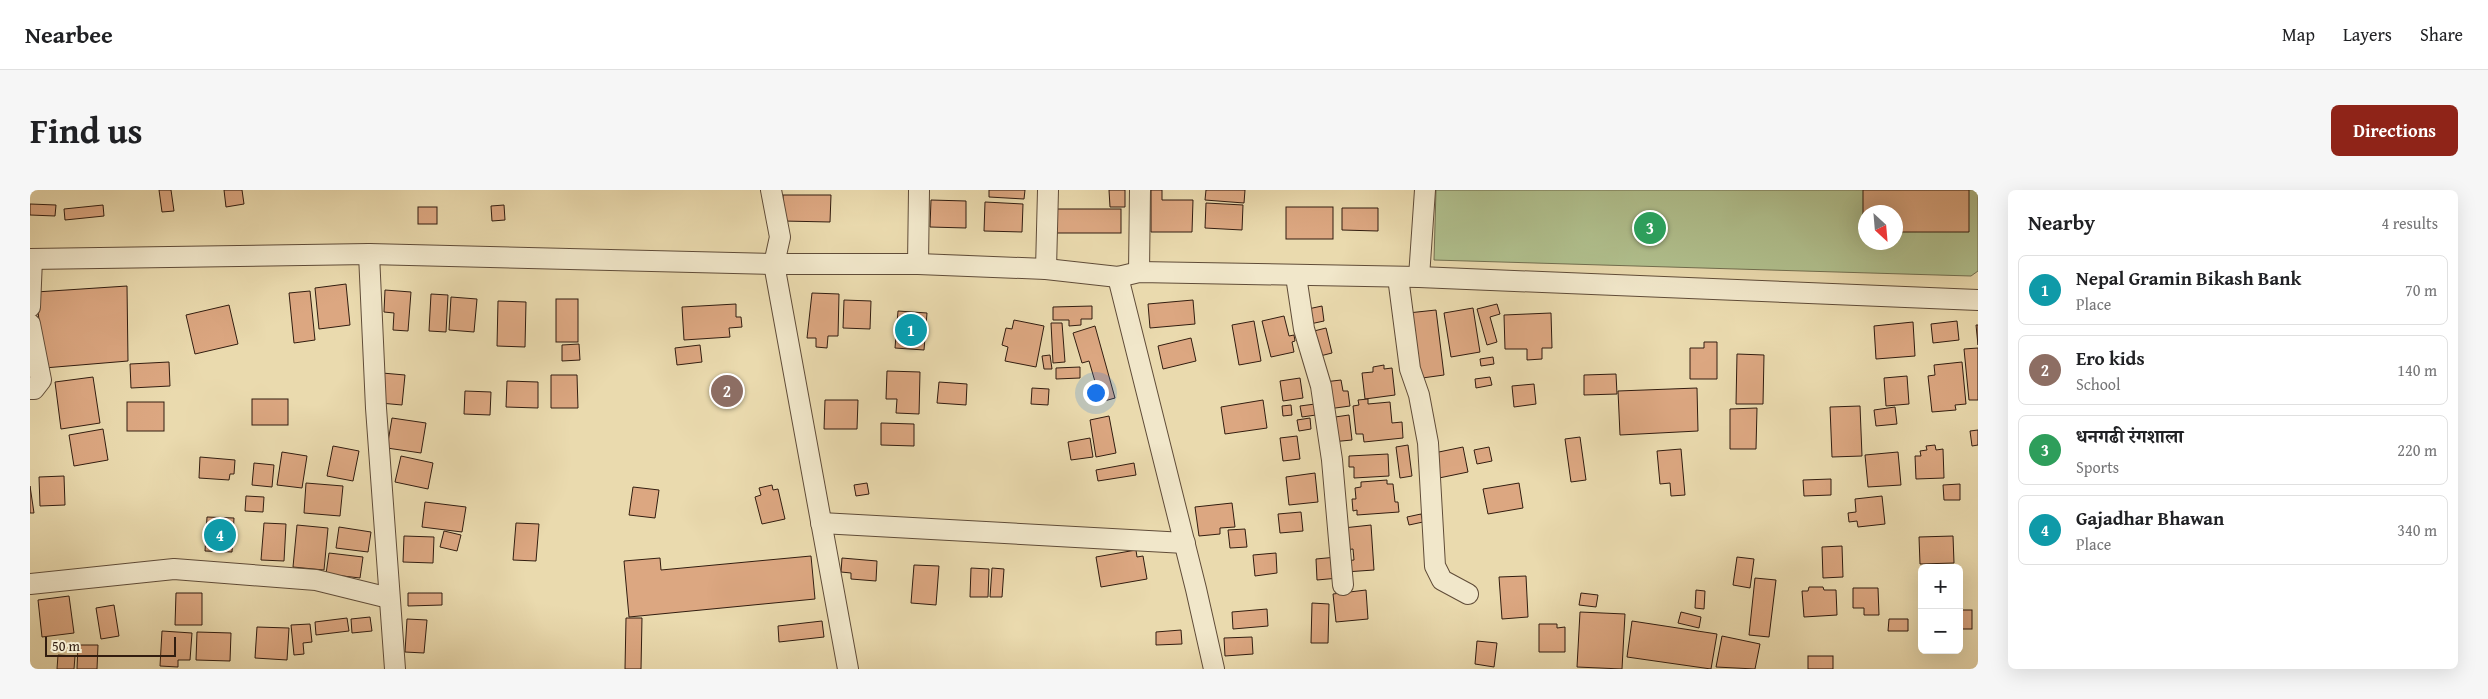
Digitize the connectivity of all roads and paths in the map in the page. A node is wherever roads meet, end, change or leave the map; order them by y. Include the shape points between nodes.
1 (771, 190) edge
2 (919, 190) edge
3 (1048, 190) edge
4 (1140, 190) edge
5 (1425, 190) edge
6 (369, 254) junction
7 (31, 259) edge
8 (774, 264) junction
9 (918, 264) junction
10 (1046, 270) junction
11 (1139, 272) junction
12 (1296, 276) junction
13 (1118, 277) junction
14 (1398, 277) junction
15 (1419, 278) junction
16 (1978, 300) edge
17 (30, 307) edge
18 (30, 324) edge
19 (30, 389) edge
20 (821, 523) junction
21 (1185, 543) junction
22 (30, 584) edge
23 (1343, 585) dead end
24 (1468, 594) dead end
25 (389, 598) junction
26 (395, 669) edge
27 (848, 669) edge
28 (1214, 669) edge

1 - 8 street via 780,237
2 - 9 street
3 - 10 street
4 - 11 street
5 - 15 street
6 - 7 street
6 - 8 street
6 - 25 street
7 - 17 street
8 - 9 street
8 - 20 street
9 - 10 street
10 - 13 street
11 - 12 street
11 - 13 street
12 - 14 street
12 - 23 street via 1304,329 1321,386 1332,460
13 - 21 street
14 - 15 street
14 - 24 street via 1410,369 1428,443 1435,566 1442,580
15 - 16 street
18 - 19 street via 41,380 34,389
20 - 21 street
20 - 27 street
21 - 28 street
22 - 25 street via 174,569 316,580
25 - 26 street

